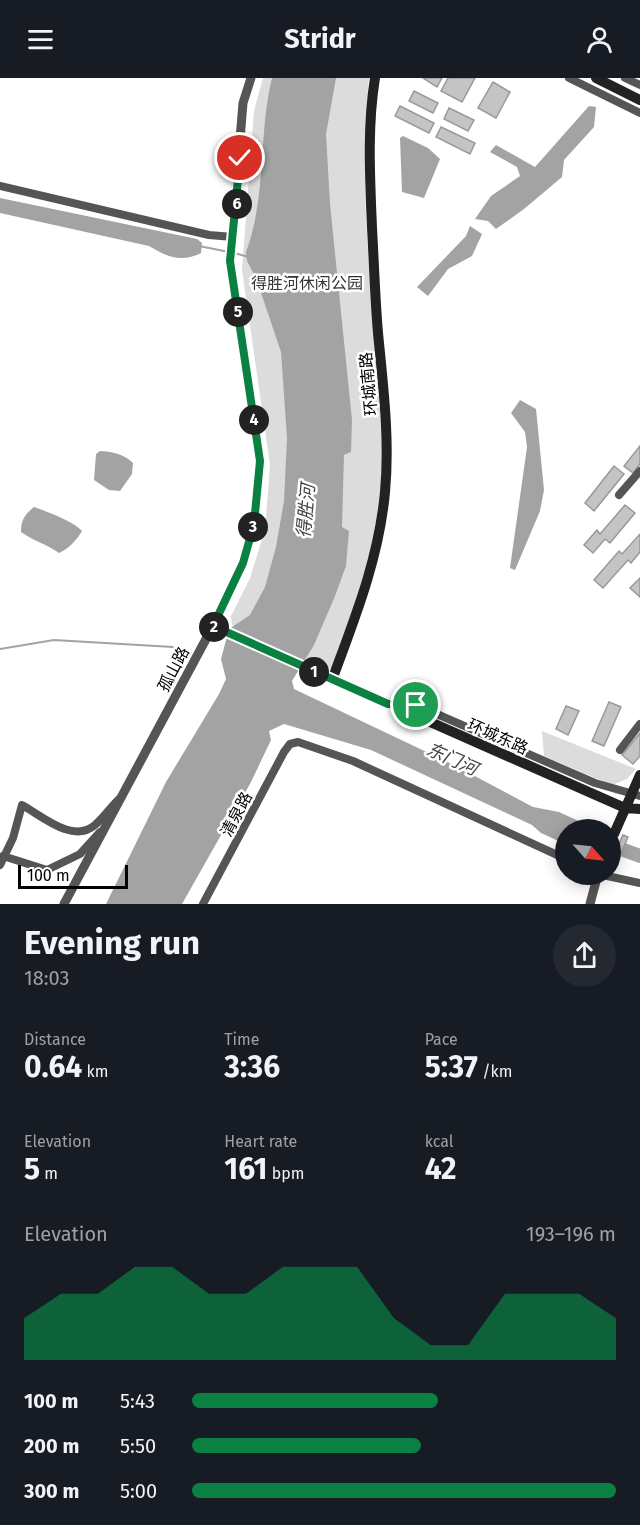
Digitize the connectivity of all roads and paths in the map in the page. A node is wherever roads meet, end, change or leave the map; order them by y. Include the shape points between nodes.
1 (251, 78) edge
2 (375, 78) edge
3 (569, 78) edge
4 (596, 78) edge
5 (625, 78) edge
6 (640, 86) edge
7 (619, 90) dead end
8 (640, 99) edge
9 (640, 113) edge
10 (0, 186) edge
11 (233, 237) junction
12 (640, 471) edge
13 (619, 495) dead end
14 (213, 626) junction
15 (332, 680) junction
16 (388, 704) junction
17 (640, 724) edge
18 (620, 750) dead end
19 (640, 775) edge
20 (635, 795) edge
21 (122, 797) junction
22 (625, 808) junction
23 (640, 809) edge
24 (620, 819) edge
25 (107, 825) junction
26 (4, 841) edge
27 (555, 855) edge
28 (3, 856) junction
29 (0, 865) edge
30 (621, 879) edge
31 (640, 883) edge
32 (596, 885) edge
33 (64, 904) edge
34 (203, 904) edge
35 (591, 904) edge

1 - 11 street, 孤山路 via 243,104
2 - 15 main road, 环城南路 via 370,128 371,194 386,418 385,491 365,594
3 - 9 street
4 - 7 main road
4 - 8 main road
5 - 6 street
10 - 11 street via 209,235
11 - 14 street, 孤山路 via 230,261 260,461 254,524 243,563
12 - 13 street
14 - 15 main road, 环城东路
14 - 21 street, 孤山路
15 - 16 main road, 环城东路
16 - 20 street via 416,705 585,778
16 - 22 main road, 环城东路
17 - 18 street
19 - 20 main road
20 - 22 main road
21 - 25 street, 孤山路
21 - 26 street via 95,825 78,832 22,805 13,838
22 - 23 main road, 环城东路
22 - 24 main road
25 - 28 street via 80,854 48,870
25 - 33 street, 孤山路
26 - 28 street
27 - 34 street, 清泉路 via 353,761 298,742 290,744 284,752
28 - 29 street
30 - 31 street
32 - 35 street

